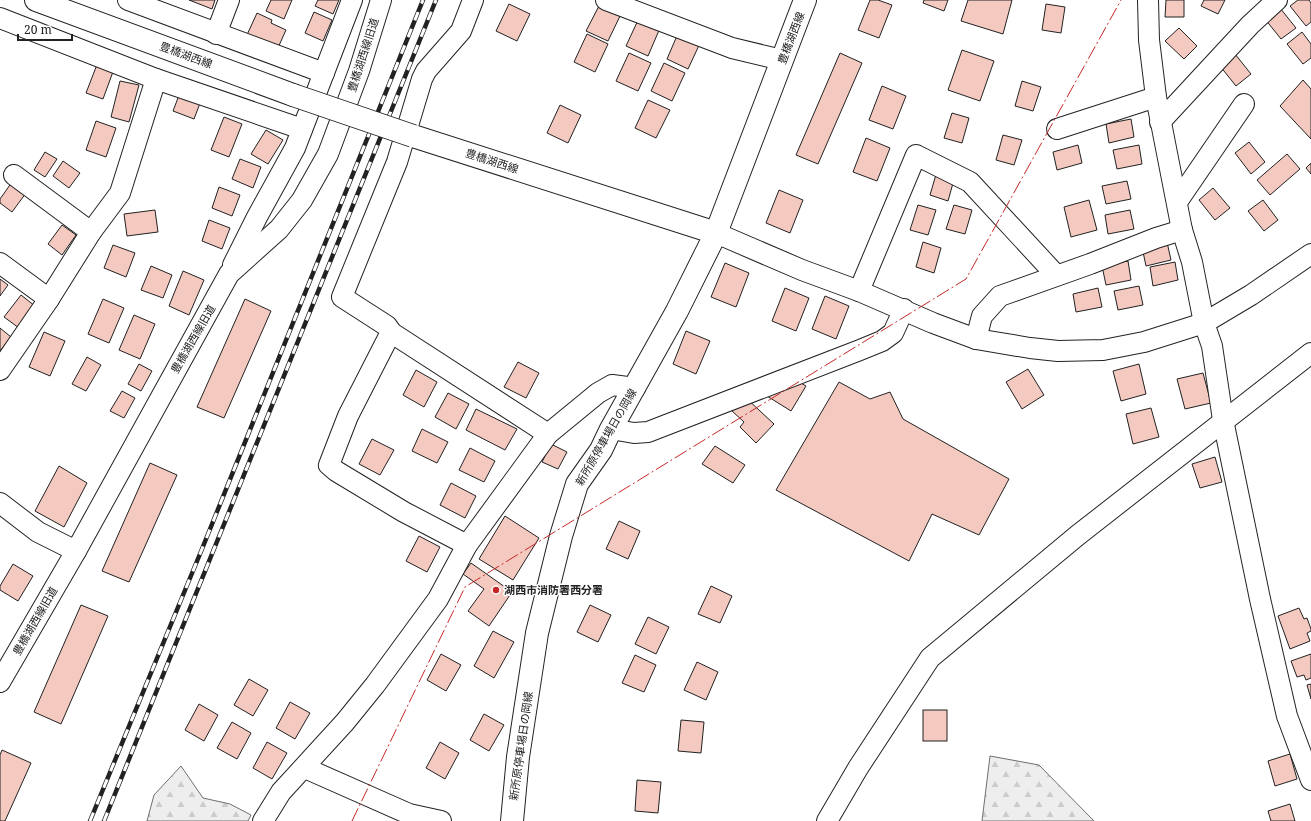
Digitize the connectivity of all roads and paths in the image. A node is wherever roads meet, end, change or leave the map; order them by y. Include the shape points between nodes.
1 (36, 0) edge
2 (128, 0) edge
3 (229, 0) edge
4 (352, 0) edge
5 (381, 0) edge
6 (473, 0) edge
7 (606, 0) edge
8 (805, 0) edge
9 (1148, 0) edge
10 (1277, 0) edge
11 (0, 18) edge
12 (216, 34) junction
13 (782, 60) junction
14 (324, 73) junction
15 (156, 79) junction
16 (1156, 97) junction
17 (1244, 104) dead end
18 (1160, 122) junction
19 (1057, 129) dead end
20 (302, 130) junction
21 (14, 175) dead end
22 (1177, 202) junction
23 (1182, 230) junction
24 (91, 232) junction
25 (716, 233) junction
26 (1311, 254) edge
27 (0, 263) edge
28 (229, 274) junction
29 (1056, 275) junction
30 (859, 291) junction
31 (49, 299) junction
32 (904, 310) junction
33 (1204, 323) junction
34 (392, 332) junction
35 (976, 339) junction
36 (1311, 353) edge
37 (0, 369) edge
38 (635, 388) junction
39 (1223, 420) junction
40 (611, 429) junction
41 (548, 434) junction
42 (0, 503) edge
43 (467, 545) junction
44 (76, 551) junction
45 (0, 682) edge
46 (305, 768) junction
47 (1309, 770) edge
48 (263, 821) edge
49 (441, 821) edge
50 (512, 821) edge
51 (827, 821) edge

1 - 25 main road, 豊橋湖西線, bridge via 293,95
2 - 12 street
3 - 12 street
4 - 14 street
5 - 28 street, 豊橋湖西線旧道 via 359,71 325,161 302,200 279,229
6 - 34 street via 461,31 422,79 397,162 342,297 387,326
7 - 13 street via 732,48
8 - 13 main road, 豊橋湖西線
9 - 16 street via 1149,40
10 - 18 street via 1250,25
11 - 15 street
12 - 14 street
13 - 25 main road, 豊橋湖西線
14 - 20 street
15 - 20 street
15 - 24 street via 120,193
16 - 18 street
16 - 19 street
17 - 22 street
18 - 22 street
20 - 28 street
21 - 24 street
22 - 23 street
23 - 29 street
23 - 33 street via 1192,262
24 - 31 street
25 - 30 street
25 - 38 main road, 新所原停車場日の岡線
26 - 33 street
27 - 31 street
28 - 44 street, 豊橋湖西線旧道
29 - 30 street via 970,182 916,154
29 - 35 street via 1000,296 982,316
30 - 32 street
31 - 37 street
32 - 35 street
32 - 40 street via 893,333 875,344 648,432 634,433
33 - 35 street via 1144,342 1103,350 1058,351
33 - 39 street via 1212,346
34 - 41 street
34 - 43 street via 348,416 329,465 404,512
36 - 39 street
38 - 40 main road, 新所原停車場日の岡線
38 - 41 street via 612,385 598,393
39 - 47 street via 1261,607 1287,716
39 - 51 street via 1078,534 930,658 858,768
40 - 50 main road, 新所原停車場日の岡線 via 601,450 577,484 561,536 538,633 518,757
41 - 43 street
42 - 44 street via 38,532
43 - 46 street via 438,599 375,685
44 - 45 street, 豊橋湖西線旧道
46 - 48 street via 282,792
46 - 49 street via 410,814

